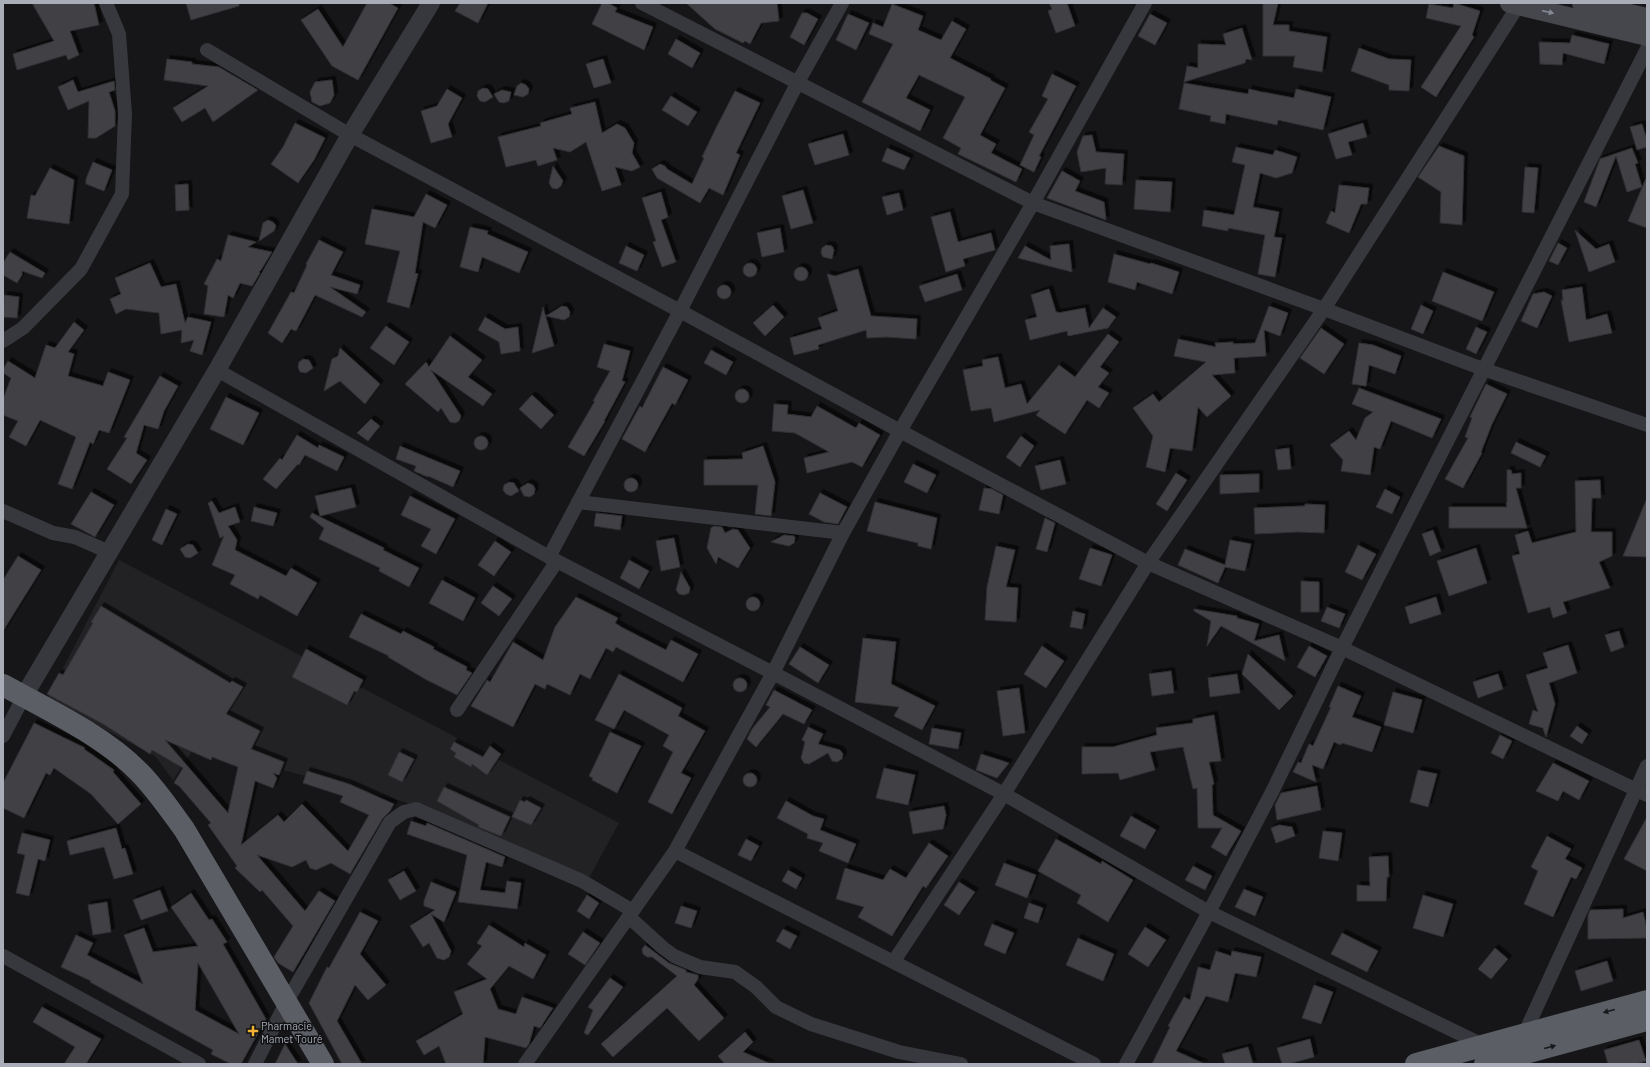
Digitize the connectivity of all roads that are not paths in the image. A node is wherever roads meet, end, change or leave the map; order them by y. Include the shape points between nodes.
1 (106, 3) edge
2 (431, 3) edge
3 (642, 3) edge
4 (842, 3) edge
5 (1145, 3) edge
6 (1582, 3) edge
7 (1516, 4) edge
8 (1647, 18) edge
9 (1647, 36) edge
10 (1647, 49) edge
11 (207, 50) dead end
12 (798, 82) junction
13 (350, 135) junction
14 (1033, 203) junction
15 (1324, 309) junction
16 (680, 311) junction
17 (3, 341) edge
18 (1483, 369) junction
19 (217, 370) junction
20 (1647, 425) edge
21 (900, 430) junction
22 (578, 502) junction
23 (3, 511) edge
24 (843, 534) junction
25 (109, 552) junction
26 (553, 559) junction
27 (1148, 563) junction
28 (1342, 648) junction
29 (773, 673) junction
30 (3, 685) edge
31 (24, 696) junction
32 (457, 710) dead end
33 (3, 736) edge
34 (1647, 766) edge
35 (1642, 792) edge
36 (1004, 794) junction
37 (675, 851) junction
38 (1209, 912) junction
39 (631, 914) junction
40 (3, 956) edge
41 (894, 962) junction
42 (1647, 1001) edge
43 (286, 1003) junction
44 (1647, 1020) edge
45 (1524, 1034) junction
46 (1484, 1055) edge
47 (1523, 1060) edge
48 (199, 1064) edge
49 (255, 1064) edge
50 (323, 1064) edge
51 (526, 1064) edge
52 (961, 1064) edge
53 (1094, 1064) edge
54 (1126, 1064) edge
55 (1416, 1064) edge

1 - 17 street via 119,34 125,114 122,194 81,269 23,328
2 - 13 street
3 - 12 street
4 - 12 street
5 - 14 street
6 - 8 main road
7 -> 9 main road
7 - 15 street
10 - 18 street
11 - 13 street
12 - 14 street
12 - 16 street
13 - 16 street
13 - 19 street
14 - 15 street
14 - 21 street
15 - 18 street
15 - 27 street
16 - 21 street
16 - 22 street
18 - 20 street
18 - 28 street
19 - 25 street
19 - 26 street
21 - 24 street
21 - 27 street
22 - 24 street
22 - 26 street
23 - 25 street via 53,533 75,537
24 - 29 street
25 - 31 street
26 - 29 street
26 - 32 street
27 - 28 street
27 - 36 street
28 - 35 street
28 - 38 street via 1272,792
29 - 36 street
29 - 37 street
30 - 31 highway
31 - 33 street
31 - 43 highway via 73,723 139,772 184,829
34 - 35 street
35 - 45 street
36 - 38 street
36 - 41 street
37 - 39 street
37 - 41 street
38 - 46 street
38 - 54 street
39 - 43 street via 582,881 416,809 404,812 390,822
39 - 51 street
39 - 52 street via 674,956 700,967 734,972 756,987 776,1007 811,1024 899,1052
40 - 48 street
41 - 53 street
42 -> 45 highway
43 - 49 street
43 - 50 highway
47 -> 44 highway
45 - 46 highway
45 - 47 street
46 - 47 highway
46 - 55 highway

